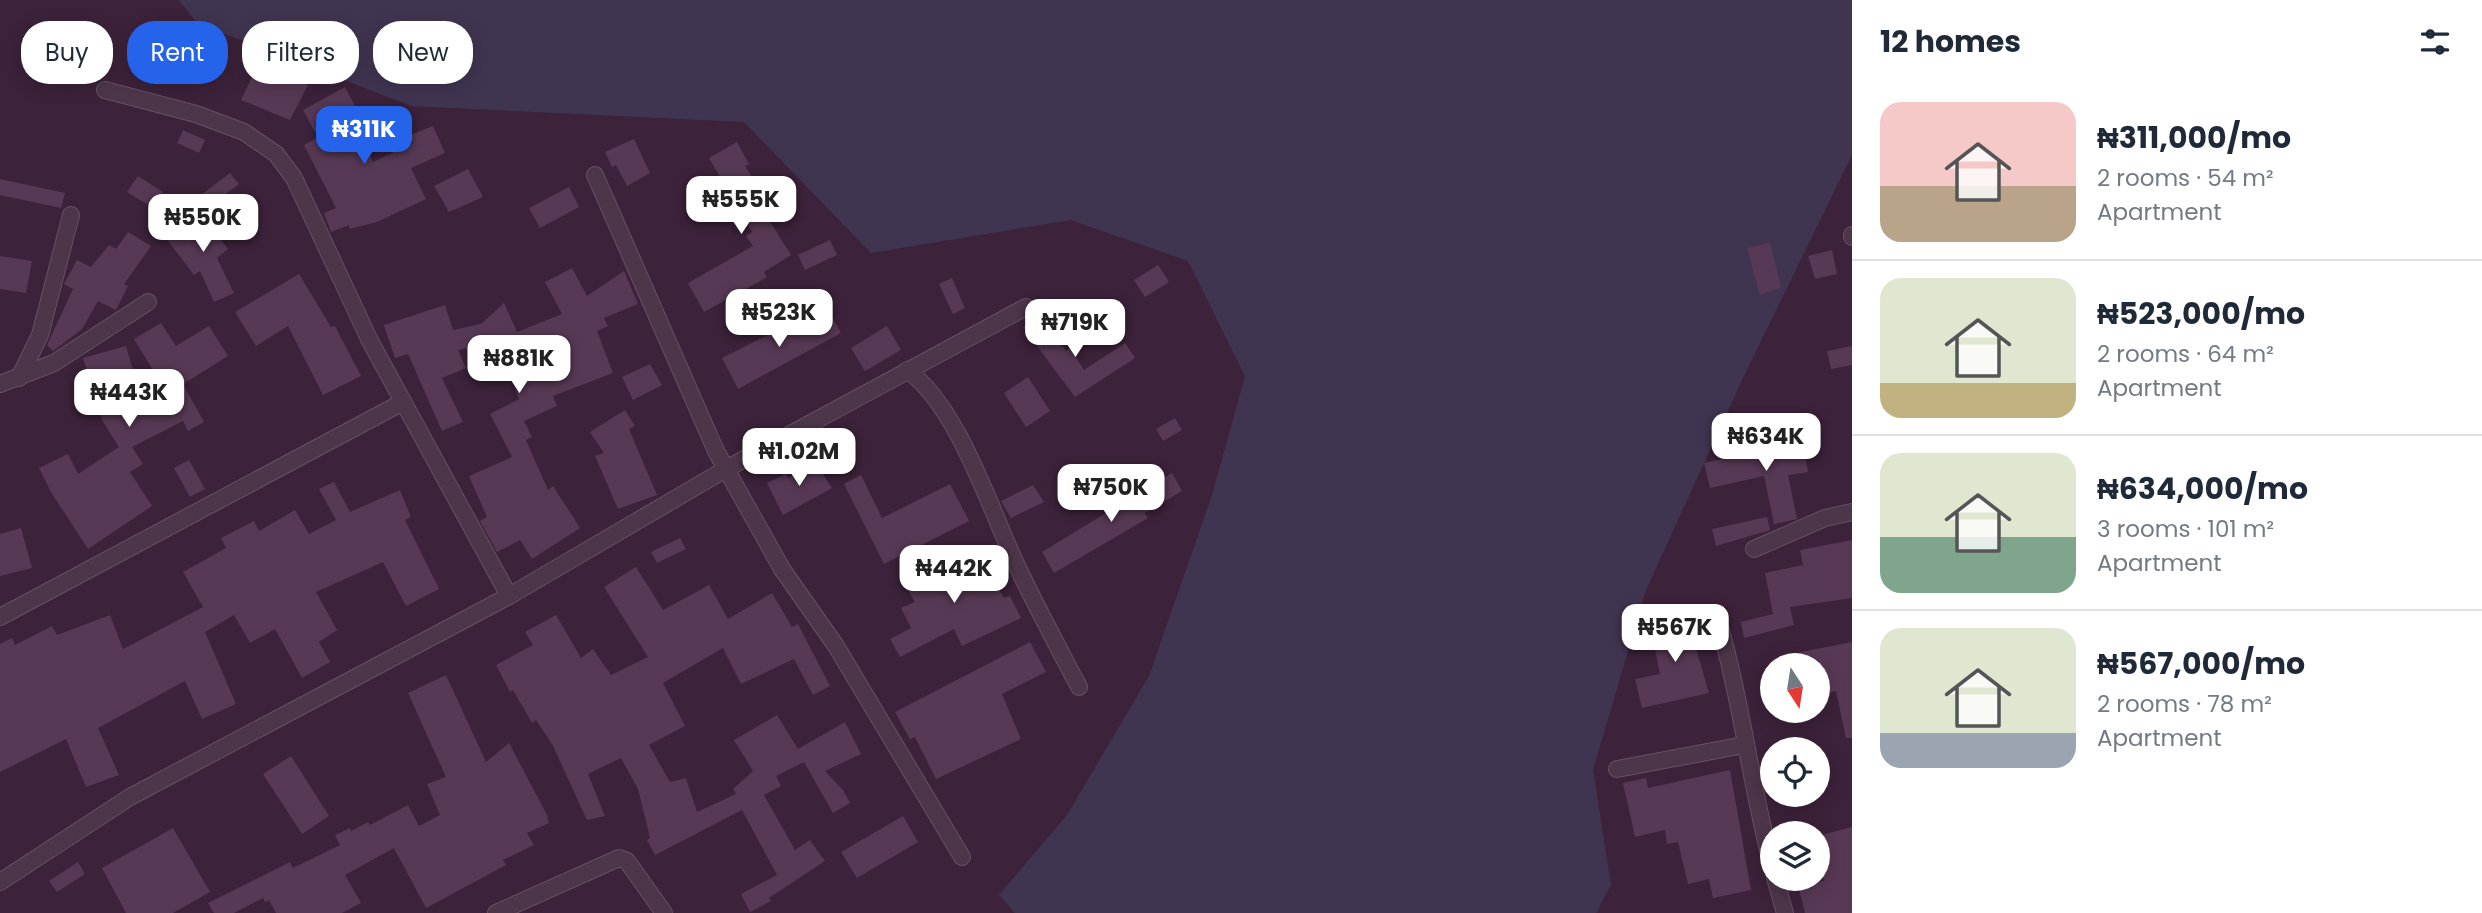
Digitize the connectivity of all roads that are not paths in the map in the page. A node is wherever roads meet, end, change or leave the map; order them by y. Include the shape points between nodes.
1 (105, 90) dead end
2 (595, 175) dead end
3 (71, 215) dead end
4 (148, 302) dead end
5 (1026, 307) dead end
6 (907, 370) junction
7 (19, 378) junction
8 (0, 384) edge
9 (402, 402) junction
10 (726, 469) junction
11 (1852, 512) edge
12 (1754, 549) dead end
13 (509, 596) junction
14 (0, 617) edge
15 (1720, 627) dead end
16 (1079, 687) dead end
17 (1744, 745) junction
18 (1617, 769) dead end
19 (1762, 821) edge
20 (962, 857) dead end
21 (0, 881) edge
22 (1779, 891) edge
23 (496, 913) edge
24 (664, 913) edge
25 (1785, 913) edge

1 - 9 street via 244,132 275,154 295,178
2 - 10 street
3 - 7 street via 40,335
4 - 7 street via 54,363
5 - 6 street
6 - 10 street
6 - 16 street via 921,380 943,409
7 - 8 street
9 - 13 street
9 - 14 street
10 - 13 street
10 - 20 street via 782,569 836,646
11 - 12 street via 1825,518
13 - 21 street via 130,797
15 - 17 street via 1737,691
17 - 18 street
17 - 19 street
22 - 25 street
23 - 24 street via 619,858 627,861

